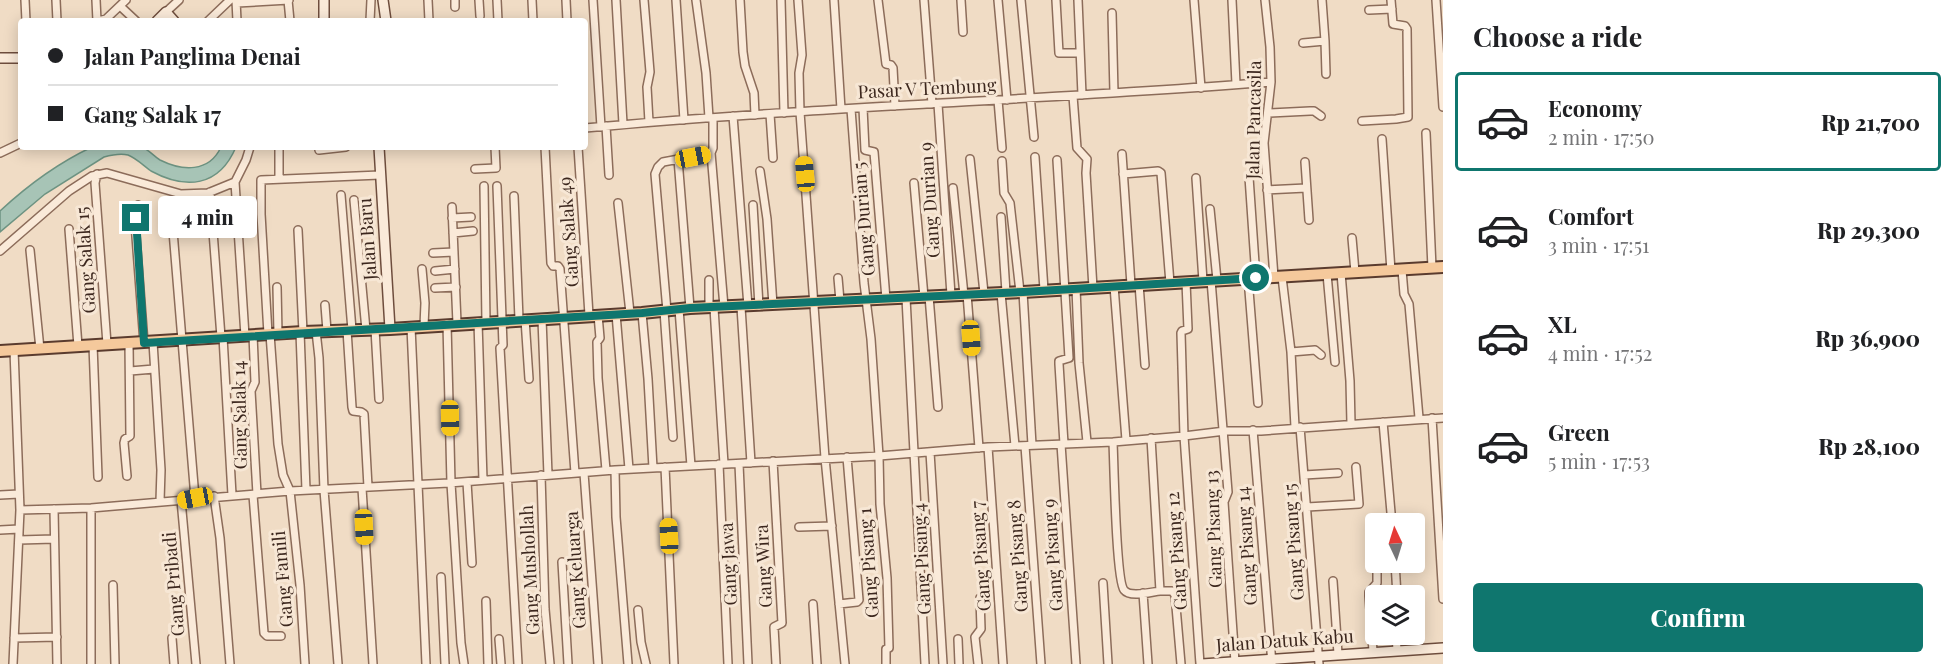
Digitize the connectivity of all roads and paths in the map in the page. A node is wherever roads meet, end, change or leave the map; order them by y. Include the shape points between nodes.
1 (25, 0) edge
2 (56, 0) edge
3 (96, 0) edge
4 (179, 0) edge
5 (288, 0) edge
6 (324, 0) edge
7 (371, 0) edge
8 (383, 0) edge
9 (428, 0) edge
10 (479, 0) edge
11 (497, 0) edge
12 (532, 0) edge
13 (566, 0) edge
14 (593, 0) edge
15 (616, 0) edge
16 (644, 0) edge
17 (676, 0) edge
18 (696, 0) edge
19 (740, 0) edge
20 (781, 0) edge
21 (798, 0) edge
22 (834, 0) edge
23 (878, 0) edge
24 (924, 0) edge
25 (961, 0) edge
26 (998, 0) edge
27 (1021, 0) edge
28 (1056, 0) edge
29 (1078, 0) edge
30 (1194, 0) edge
31 (1232, 0) edge
32 (1265, 0) edge
33 (1322, 0) edge
34 (1391, 0) edge
35 (1436, 0) edge
36 (234, 1) edge
37 (123, 3) edge
38 (1392, 9) junction
39 (1369, 10) dead end
40 (166, 12) junction
41 (1112, 13) dead end
42 (480, 16) dead end
43 (26, 18) edge
44 (57, 18) edge
45 (98, 18) edge
46 (107, 18) edge
47 (134, 18) edge
48 (160, 18) edge
49 (171, 18) edge
50 (212, 18) edge
51 (237, 18) edge
52 (290, 18) edge
53 (324, 18) edge
54 (370, 18) edge
55 (386, 18) edge
56 (429, 18) edge
57 (498, 18) edge
58 (533, 18) edge
59 (567, 18) edge
60 (963, 32) dead end
61 (1325, 41) junction
62 (1303, 44) dead end
63 (1079, 53) junction
64 (0, 58) edge
65 (18, 58) edge
66 (1326, 74) dead end
67 (1271, 82) junction
68 (1236, 84) junction
69 (1201, 88) junction
70 (1114, 93) junction
71 (1082, 95) junction
72 (1073, 96) junction
73 (1030, 98) junction
74 (998, 100) junction
75 (1007, 100) junction
76 (935, 104) junction
77 (896, 106) junction
78 (1443, 107) edge
79 (863, 108) junction
80 (841, 109) junction
81 (851, 109) junction
82 (800, 112) junction
83 (1269, 112) junction
84 (784, 113) junction
85 (770, 114) junction
86 (755, 115) junction
87 (733, 116) junction
88 (1321, 116) dead end
89 (711, 118) junction
90 (684, 120) junction
91 (1362, 120) dead end
92 (650, 122) junction
93 (623, 124) junction
94 (604, 127) junction
95 (588, 128) edge
96 (1426, 134) dead end
97 (1034, 137) dead end
98 (1382, 139) dead end
99 (18, 144) edge
100 (1002, 148) dead end
101 (249, 150) edge
102 (279, 150) edge
103 (379, 150) edge
104 (495, 150) edge
105 (545, 150) edge
106 (578, 150) edge
107 (0, 153) edge
108 (711, 153) junction
109 (1122, 154) dead end
110 (1035, 157) dead end
111 (773, 158) dead end
112 (678, 159) junction
113 (970, 159) dead end
114 (1002, 160) dead end
115 (1056, 160) dead end
116 (1305, 162) dead end
117 (475, 169) dead end
118 (760, 171) dead end
119 (96, 174) junction
120 (1123, 174) junction
121 (380, 175) junction
122 (609, 175) dead end
123 (1249, 177) dead end
124 (1196, 178) dead end
125 (279, 179) junction
126 (235, 182) junction
127 (914, 183) dead end
128 (484, 186) dead end
129 (497, 186) dead end
130 (953, 188) dead end
131 (1306, 188) junction
132 (1267, 190) junction
133 (210, 192) junction
134 (341, 195) dead end
135 (514, 196) dead end
136 (354, 201) dead end
137 (618, 203) dead end
138 (138, 205) dead end
139 (753, 205) dead end
140 (211, 206) junction
141 (452, 207) dead end
142 (1210, 208) dead end
143 (471, 217) dead end
144 (1001, 217) dead end
145 (452, 219) junction
146 (1309, 220) dead end
147 (69, 229) dead end
148 (298, 230) dead end
149 (473, 231) dead end
150 (453, 233) junction
151 (1352, 238) dead end
152 (30, 250) dead end
153 (0, 251) edge
154 (454, 252) junction
155 (434, 253) dead end
156 (1437, 267) edge
157 (423, 269) dead end
158 (455, 269) junction
159 (435, 270) dead end
160 (1397, 270) junction
161 (1341, 273) junction
162 (1355, 273) junction
163 (1327, 274) junction
164 (1278, 277) junction
165 (838, 278) dead end
166 (1252, 278) junction
167 (709, 280) dead end
168 (1210, 280) junction
169 (1186, 282) junction
170 (1170, 283) junction
171 (1135, 285) junction
172 (1114, 286) junction
173 (277, 287) dead end
174 (456, 287) junction
175 (435, 288) dead end
176 (1093, 288) junction
177 (1071, 289) junction
178 (1044, 290) junction
179 (1004, 292) junction
180 (1022, 292) junction
181 (984, 293) junction
182 (951, 295) junction
183 (966, 295) junction
184 (926, 297) junction
185 (906, 298) junction
186 (886, 299) junction
187 (867, 300) junction
188 (840, 301) junction
189 (815, 303) junction
190 (325, 305) dead end
191 (773, 305) junction
192 (750, 306) junction
193 (716, 308) junction
194 (685, 309) junction
195 (665, 311) junction
196 (630, 313) junction
197 (642, 313) junction
198 (616, 314) junction
199 (593, 315) junction
200 (542, 318) junction
201 (564, 318) junction
202 (522, 319) junction
203 (501, 321) junction
204 (482, 322) junction
205 (452, 324) junction
206 (424, 326) junction
207 (411, 327) junction
208 (371, 329) junction
209 (390, 329) junction
210 (350, 330) junction
211 (322, 331) junction
212 (301, 332) junction
213 (272, 334) junction
214 (249, 335) junction
215 (222, 337) junction
216 (183, 340) junction
217 (148, 342) junction
218 (129, 343) junction
219 (107, 344) junction
220 (93, 345) junction
221 (78, 346) junction
222 (40, 349) junction
223 (14, 350) junction
224 (0, 351) edge
225 (1291, 352) junction
226 (1321, 354) dead end
227 (1335, 362) dead end
228 (1145, 365) dead end
229 (154, 369) junction
230 (130, 371) junction
231 (530, 379) dead end
232 (379, 399) dead end
233 (1258, 403) dead end
234 (938, 407) dead end
235 (1419, 418) junction
236 (1432, 418) junction
237 (1443, 418) edge
238 (1383, 422) junction
239 (1351, 424) junction
240 (1297, 427) junction
241 (1253, 430) junction
242 (1225, 431) junction
243 (1184, 436) junction
244 (673, 437) dead end
245 (1151, 438) junction
246 (1126, 440) junction
247 (1087, 442) junction
248 (1113, 442) junction
249 (1063, 444) junction
250 (1015, 446) junction
251 (1028, 446) junction
252 (988, 447) junction
253 (979, 448) junction
254 (930, 452) junction
255 (915, 453) junction
256 (879, 456) junction
257 (848, 457) junction
258 (825, 458) junction
259 (773, 461) junction
260 (751, 463) junction
261 (721, 464) junction
262 (739, 464) junction
263 (691, 466) junction
264 (665, 467) junction
265 (1356, 467) dead end
266 (653, 468) junction
267 (629, 469) junction
268 (615, 470) junction
269 (606, 471) junction
270 (575, 473) junction
271 (584, 473) junction
272 (1338, 473) dead end
273 (544, 475) junction
274 (1304, 475) junction
275 (127, 476) dead end
276 (98, 477) dead end
277 (506, 477) junction
278 (483, 480) junction
279 (467, 482) junction
280 (451, 483) junction
281 (419, 484) junction
282 (365, 487) junction
283 (306, 490) junction
284 (324, 490) junction
285 (290, 491) junction
286 (20, 494) junction
287 (255, 494) junction
288 (0, 495) edge
289 (232, 495) junction
290 (214, 496) junction
291 (195, 498) junction
292 (181, 500) junction
293 (160, 501) junction
294 (1307, 507) junction
295 (91, 508) junction
296 (54, 509) junction
297 (20, 510) junction
298 (1391, 513) edge
299 (832, 526) junction
300 (799, 527) dead end
301 (19, 529) junction
302 (0, 530) edge
303 (54, 539) junction
304 (19, 540) junction
305 (472, 562) dead end
306 (562, 562) dead end
307 (1377, 573) edge
308 (441, 577) dead end
309 (1333, 581) dead end
310 (1103, 583) dead end
311 (113, 585) dead end
312 (1160, 591) junction
313 (1143, 593) junction
314 (980, 598) dead end
315 (1443, 599) edge
316 (486, 601) dead end
317 (813, 604) dead end
318 (839, 604) junction
319 (638, 610) dead end
320 (281, 636) dead end
321 (57, 637) junction
322 (14, 638) junction
323 (172, 638) dead end
324 (499, 639) dead end
325 (958, 639) dead end
326 (1396, 645) edge
327 (1443, 648) edge
328 (1396, 650) junction
329 (1373, 651) junction
330 (1338, 654) junction
331 (1318, 660) edge
332 (1271, 661) edge
333 (1235, 662) junction
334 (13, 664) edge
335 (57, 664) edge
336 (91, 664) edge
337 (115, 664) edge
338 (174, 664) edge
339 (196, 664) edge
340 (230, 664) edge
341 (305, 664) edge
342 (338, 664) edge
343 (373, 664) edge
344 (426, 664) edge
345 (445, 664) edge
346 (464, 664) edge
347 (488, 664) edge
348 (501, 664) edge
349 (518, 664) edge
350 (550, 664) edge
351 (568, 664) edge
352 (598, 664) edge
353 (628, 664) edge
354 (646, 664) edge
355 (674, 664) edge
356 (728, 664) edge
357 (748, 664) edge
358 (776, 664) edge
359 (817, 664) edge
360 (845, 664) edge
361 (886, 664) edge
362 (925, 664) edge
363 (942, 664) edge
364 (959, 664) edge
365 (978, 664) edge
366 (1003, 664) edge
367 (1041, 664) edge
368 (1076, 664) edge
369 (1108, 664) edge
370 (1148, 664) edge
371 (1181, 664) edge
372 (1201, 664) edge

1 - 43 street
2 - 44 street
3 - 45 street
4 - 40 street
5 - 36 street
5 - 52 street
6 - 53 street
7 - 54 street
8 - 55 street
9 - 56 street
10 - 42 street
11 - 57 street
12 - 58 street
13 - 59 street
14 - 94 street
15 - 93 street
16 - 92 street
17 - 90 street
18 - 89 street
19 - 86 street via 743,52 754,93
20 - 84 street
21 - 82 street
22 - 80 street
23 - 77 street
24 - 76 street, Gang Durian 9
25 - 60 street
26 - 75 street
27 - 73 street
28 - 63 street via 1059,54
29 - 63 street
30 - 69 street
31 - 68 street
32 - 67 street, Jalan Pancasila
33 - 61 street
34 - 38 street
35 - 78 street
36 - 50 street
36 - 51 street
37 - 46 street
37 - 47 street
38 - 39 street
38 - 91 street via 1393,24 1407,29 1408,117
40 - 48 street
40 - 49 street
41 - 70 street
61 - 62 street
61 - 66 street
63 - 71 street
64 - 65 street
67 - 68 street, Pasar V Tembung
67 - 83 street, Jalan Pancasila
68 - 69 street, Pasar V Tembung
69 - 70 street, Pasar V Tembung
70 - 71 street, Pasar V Tembung
71 - 72 street, Pasar V Tembung
72 - 73 street, Pasar V Tembung
72 - 176 street via 1077,148 1087,159
73 - 75 street, Pasar V Tembung
73 - 97 street
74 - 75 street, Pasar V Tembung
74 - 76 street, Pasar V Tembung
74 - 100 street
76 - 77 street, Pasar V Tembung
76 - 182 street, Gang Durian 9
77 - 79 street, Pasar V Tembung
79 - 81 street, Pasar V Tembung
79 - 186 street, Gang Durian 5 via 865,149 874,152
80 - 81 street, Pasar V Tembung
80 - 82 street, Pasar V Tembung
81 - 187 street, Gang Pisang 1
82 - 84 street, Pasar V Tembung
82 - 189 street
83 - 88 street via 1310,111
83 - 132 street, Jalan Pancasila via 1264,143
84 - 85 street, Pasar V Tembung
85 - 86 street, Pasar V Tembung
85 - 111 street
86 - 87 street, Pasar V Tembung
87 - 89 street, Pasar V Tembung
87 - 192 street
89 - 90 street, Pasar V Tembung
89 - 108 street
90 - 92 street, Pasar V Tembung
92 - 93 street, Pasar V Tembung
93 - 94 street, Pasar V Tembung
94 - 95 street, Pasar V Tembung
94 - 122 street
96 - 156 street
98 - 160 street
99 - 107 street
101 - 126 street
102 - 125 street
103 - 121 street, Jalan Baru
104 - 117 street via 496,168
105 - 201 street via 551,263 560,269
106 - 199 street, Gang Salak 49
108 - 112 street
108 - 193 street
109 - 120 street
110 - 178 street
112 - 194 street
112 - 195 street via 663,162 655,174
113 - 181 street
114 - 180 street, Gang Pisang 8 via 1004,194 1010,203
115 - 177 street
116 - 131 street
118 - 191 street
119 - 133 street via 181,194
119 - 153 street via 69,191
119 - 219 street, Gang Salak 15
120 - 170 street via 1161,173
120 - 171 street
121 - 125 street
121 - 209 street, Jalan Baru
123 - 166 street
124 - 168 street
125 - 213 street via 261,180
126 - 133 street
126 - 214 street, Gang Salak 14
127 - 184 street
128 - 204 street
129 - 203 street
130 - 183 street
131 - 132 street
131 - 146 street
132 - 164 street, Jalan Pancasila
133 - 140 street
134 - 210 street
135 - 202 street
136 - 208 street
137 - 196 street
138 - 217 street via 135,223
139 - 192 street
140 - 215 street
140 - 216 street via 174,221
141 - 145 street
142 - 168 street
143 - 145 street
144 - 179 street
145 - 150 street
147 - 221 street
148 - 212 street
149 - 150 street
150 - 154 street
151 - 162 street
152 - 222 street
154 - 155 street
154 - 158 street
156 - 160 main road
157 - 206 street
158 - 159 street
158 - 174 street
160 - 162 main road
160 - 235 street via 1409,304
161 - 162 main road
161 - 163 main road
161 - 239 street
163 - 164 main road
163 - 227 street
164 - 166 main road
164 - 225 street, Jalan Pancasila
165 - 188 street
166 - 168 main road
166 - 233 street
167 - 193 street
168 - 169 main road
168 - 242 street, Gang Pisang 13
169 - 170 main road
169 - 243 street, Gang Pisang 12 via 1188,328 1181,333
170 - 171 main road
171 - 172 main road
171 - 228 street
172 - 176 main road
172 - 246 street
173 - 213 street
174 - 175 street
174 - 205 street
176 - 177 main road
177 - 178 main road
177 - 247 street
177 - 249 street, Gang Pisang 9 via 1069,358 1059,361
178 - 180 main road
179 - 180 main road
179 - 181 main road
179 - 250 street
180 - 251 street, Gang Pisang 8
181 - 183 main road
182 - 183 main road
182 - 184 main road
183 - 253 street
184 - 185 main road
184 - 234 street
185 - 186 main road
185 - 255 street
186 - 187 main road
187 - 188 main road
187 - 256 street, Gang Pisang 1
188 - 189 main road
189 - 191 main road
189 - 258 street
190 - 211 street
191 - 192 main road
192 - 193 main road
192 - 260 street
193 - 194 main road
193 - 261 street
194 - 195 main road
194 - 263 street
195 - 197 main road
195 - 244 street
196 - 197 main road
196 - 198 main road
197 - 266 street
198 - 199 main road
198 - 267 street
199 - 201 main road
199 - 269 street, Gang Salak 49 via 600,338 598,378
200 - 201 main road
200 - 202 main road
200 - 273 street, Gang Mushollah
201 - 270 street
202 - 203 main road
202 - 231 street
203 - 204 main road
203 - 277 street
204 - 205 main road
204 - 278 street
205 - 206 main road
205 - 280 street
206 - 207 main road
207 - 209 main road
207 - 281 street
208 - 209 main road
208 - 210 main road
208 - 232 street
210 - 211 main road
210 - 282 street via 352,408 364,414
211 - 212 main road
211 - 284 street via 319,358
212 - 213 main road
212 - 283 street
213 - 214 main road
213 - 285 street, Gang Famili via 278,444
214 - 215 main road
214 - 287 street, Gang Salak 14 via 255,382 251,391
215 - 216 main road
215 - 289 street
216 - 217 main road
216 - 291 street
217 - 218 main road
217 - 229 street
218 - 219 main road
218 - 230 street
219 - 220 main road
220 - 221 main road
220 - 276 street
221 - 222 main road
222 - 223 main road
223 - 224 main road
223 - 286 street
225 - 226 street via 1315,350
225 - 240 street, Gang Pisang 15
229 - 230 street
229 - 293 street
230 - 275 street via 130,436 124,443
235 - 236 street
235 - 238 street
236 - 237 street
236 - 315 street
238 - 239 street
238 - 298 street
239 - 240 street
240 - 241 street
240 - 274 street, Gang Pisang 15
241 - 242 street
241 - 332 street, Gang Pisang 14
242 - 243 street
242 - 333 street, Gang Pisang 13 via 1228,492 1224,502
243 - 245 street
243 - 372 street, Gang Pisang 12
245 - 246 street
245 - 312 street
246 - 248 street
247 - 248 street
247 - 249 street
248 - 313 street via 1122,586 1130,594
249 - 251 street
249 - 368 street, Gang Pisang 9
250 - 251 street
250 - 252 street
251 - 367 street, Gang Pisang 8
252 - 253 street
252 - 366 street, Gang Pisang 7
253 - 254 street
254 - 255 street
254 - 363 street, Gang Pisang 4
255 - 256 street
255 - 362 street
256 - 257 street
256 - 361 street, Gang Pisang 1 via 887,578
257 - 258 street
257 - 318 street via 859,600
258 - 259 street
258 - 299 street
259 - 260 street
259 - 358 street, Gang Wira via 782,623 774,627
260 - 262 street
261 - 262 street
261 - 263 street
261 - 356 street
262 - 357 street, Gang Jawa
263 - 264 street
264 - 266 street
264 - 355 street
265 - 294 street via 1359,504
266 - 267 street
267 - 268 street
268 - 269 street
268 - 353 street
269 - 271 street
270 - 271 street
270 - 273 street
271 - 352 street, Gang Keluarga
272 - 274 street
273 - 277 street
273 - 350 street, Gang Mushollah via 545,609
274 - 294 street, Gang Pisang 15
277 - 278 street
277 - 349 street
278 - 279 street
279 - 280 street
279 - 305 street
280 - 281 street
280 - 346 street
281 - 282 street
281 - 344 street
282 - 284 street
282 - 343 street
283 - 284 street
283 - 285 street
284 - 342 street
285 - 287 street
285 - 341 street, Gang Famili
286 - 288 street
286 - 297 street
287 - 289 street
287 - 320 street, Gang Salak 14 via 264,633
289 - 290 street
290 - 291 street
290 - 340 street
291 - 292 street
292 - 293 street
292 - 339 street, Gang Pribadi
293 - 295 street
294 - 331 street, Gang Pisang 15
295 - 296 street
295 - 336 street
296 - 297 street
296 - 303 street
297 - 301 street
299 - 300 street
299 - 318 street
301 - 302 street
301 - 304 street
303 - 304 street
303 - 321 street
304 - 322 street
306 - 351 street
307 - 329 street via 1377,583 1369,592
308 - 345 street
309 - 330 street
310 - 369 street
311 - 337 street
312 - 313 street
312 - 371 street via 1174,592
313 - 370 street
314 - 365 street via 981,629 975,637
316 - 347 street
317 - 359 street
318 - 360 street
319 - 354 street
321 - 322 street
321 - 335 street
322 - 334 street
323 - 338 street
324 - 348 street
325 - 364 street
326 - 328 street
327 - 328 street, Jalan Datuk Kabu
328 - 329 street, Jalan Datuk Kabu
329 - 330 street, Jalan Datuk Kabu
330 - 331 street, Jalan Datuk Kabu
331 - 332 street, Jalan Datuk Kabu
332 - 333 street, Jalan Datuk Kabu
333 - 372 street, Jalan Datuk Kabu

